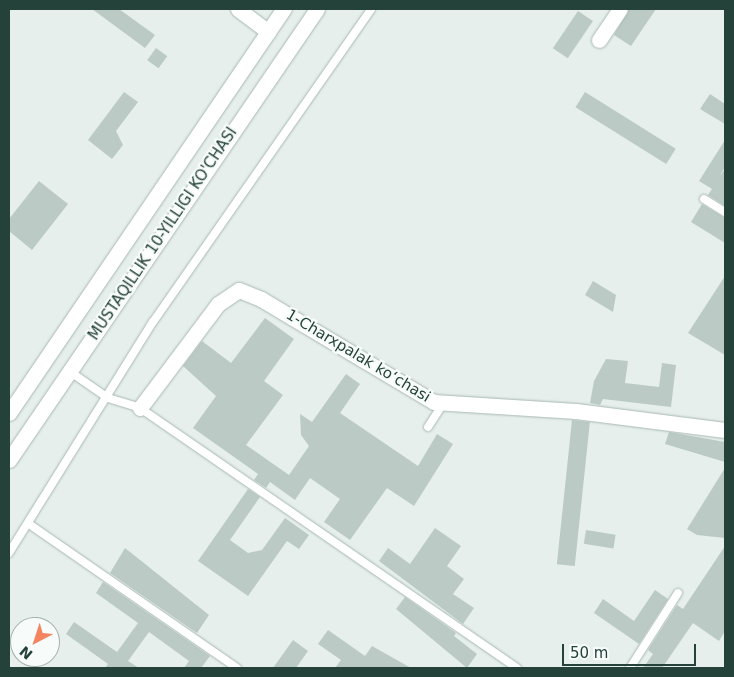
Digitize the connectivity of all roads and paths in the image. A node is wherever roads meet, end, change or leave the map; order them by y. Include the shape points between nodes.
1 (238, 9) edge
2 (284, 9) edge
3 (317, 9) edge
4 (371, 9) edge
5 (620, 9) edge
6 (268, 32) junction
7 (599, 40) dead end
8 (704, 199) dead end
9 (725, 212) edge
10 (69, 371) junction
11 (108, 398) junction
12 (443, 404) junction
13 (140, 408) junction
14 (9, 413) edge
15 (428, 427) dead end
16 (725, 430) edge
17 (9, 460) edge
18 (29, 524) junction
19 (9, 552) edge
20 (678, 593) dead end
21 (237, 668) edge
22 (517, 668) edge
23 (630, 668) edge

1 - 6 main road
2 - 6 main road, MUSTAQILLIK 10-YILLIGI KO'CHASI
3 - 10 main road, MUSTAQILLIK 10-YILLIGI KO'CHASI
4 - 11 lane via 153,322
5 - 7 main road
6 - 14 main road, MUSTAQILLIK 10-YILLIGI KO'CHASI
8 - 9 lane
10 - 11 lane
10 - 17 main road, MUSTAQILLIK 10-YILLIGI KO'CHASI
11 - 13 lane
11 - 18 lane
12 - 13 main road, 1-Charxpalak koʻchasi via 239,290 218,304
12 - 15 lane
12 - 16 main road, 1-Charxpalak koʻchasi via 576,411
13 - 22 lane
18 - 19 lane
18 - 21 lane
20 - 23 lane

